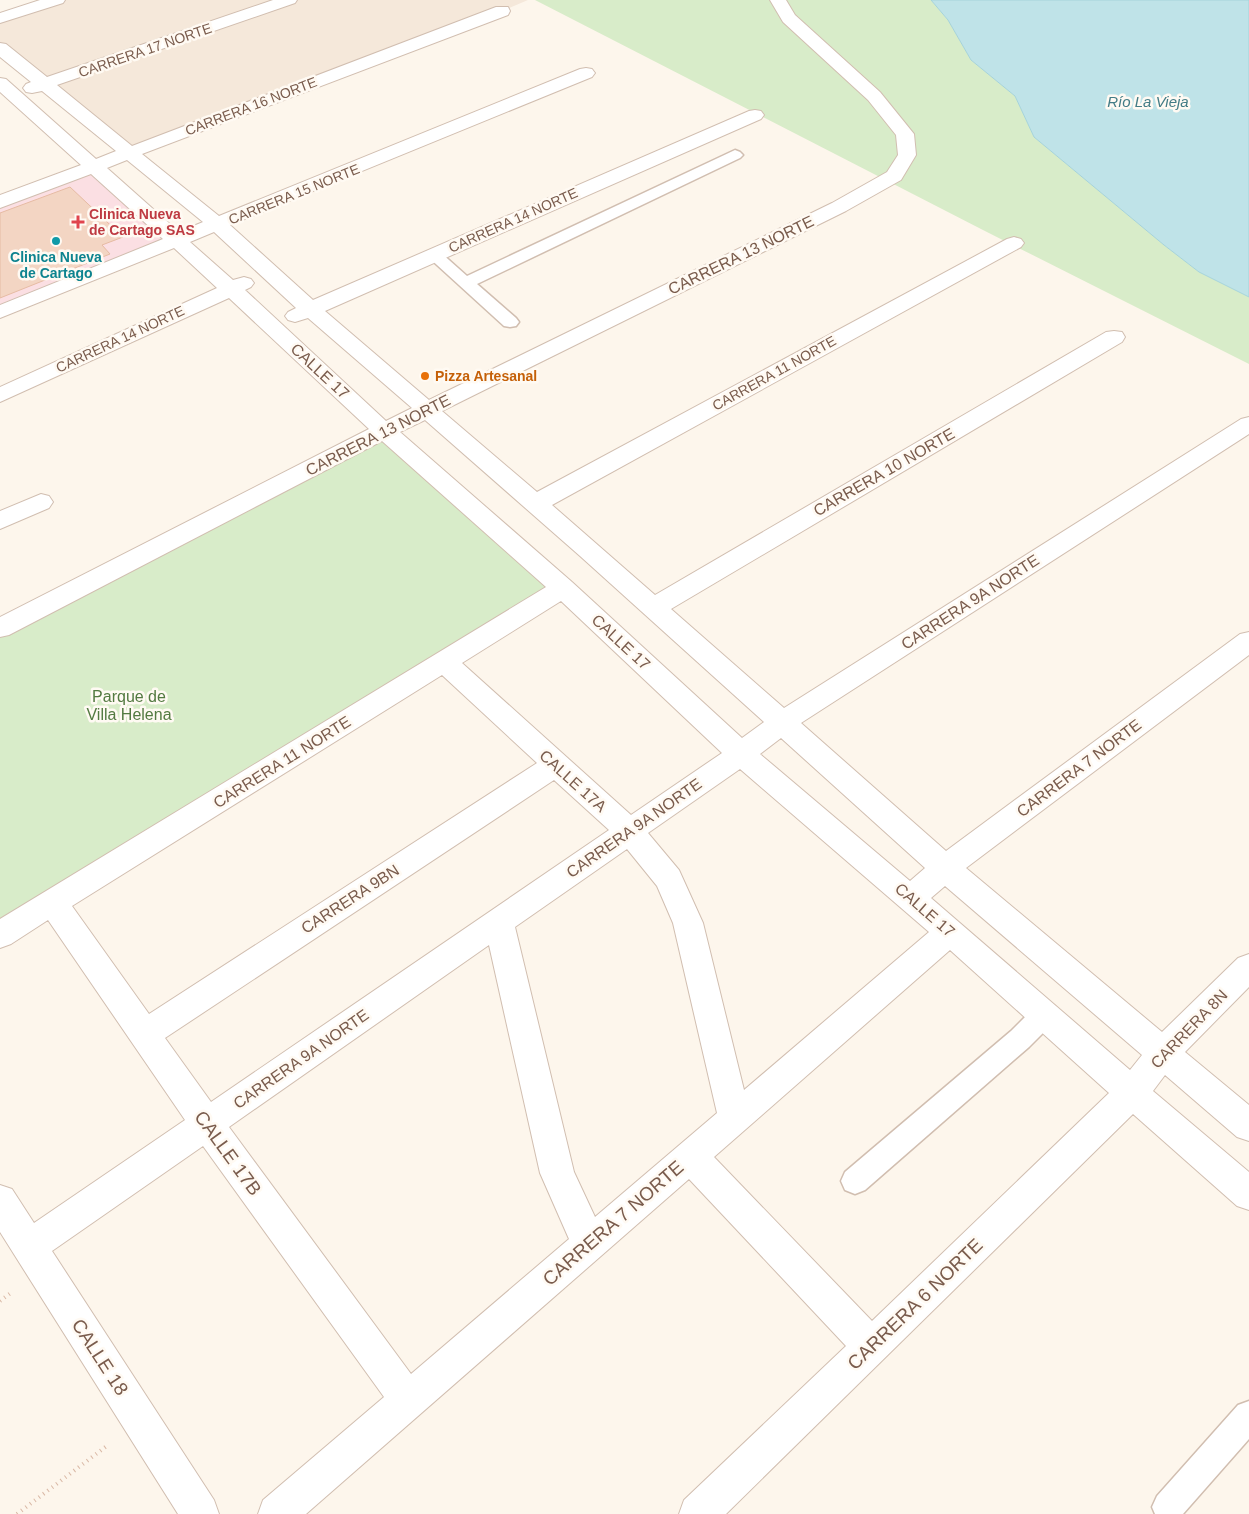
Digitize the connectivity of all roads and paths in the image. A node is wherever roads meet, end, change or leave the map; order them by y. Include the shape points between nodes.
1 (57, 0) edge
2 (289, 0) edge
3 (778, 0) edge
4 (502, 11) dead end
5 (0, 18) edge
6 (0, 48) edge
7 (586, 73) dead end
8 (0, 82) edge
9 (46, 83) junction
10 (7, 97) edge
11 (755, 115) dead end
12 (130, 152) junction
13 (735, 155) dead end
14 (94, 166) junction
15 (0, 202) edge
16 (218, 225) junction
17 (177, 241) junction
18 (1014, 243) dead end
19 (434, 255) junction
20 (269, 273) junction
21 (465, 283) junction
22 (230, 288) junction
23 (310, 309) junction
24 (0, 312) edge
25 (510, 322) dead end
26 (271, 326) junction
27 (1114, 337) dead end
28 (0, 396) edge
29 (426, 410) junction
30 (1249, 424) edge
31 (384, 431) junction
32 (41, 502) dead end
33 (535, 504) junction
34 (0, 521) edge
35 (563, 588) junction
36 (653, 608) junction
37 (0, 628) edge
38 (1249, 641) edge
39 (444, 662) junction
40 (781, 723) junction
41 (742, 754) junction
42 (555, 765) junction
43 (629, 832) junction
44 (945, 868) junction
45 (911, 898) junction
46 (53, 903) junction
47 (499, 921) junction
48 (950, 932) junction
49 (0, 935) edge
50 (1249, 968) edge
51 (1045, 1014) junction
52 (145, 1034) junction
53 (1163, 1052) junction
54 (1132, 1093) junction
55 (734, 1118) junction
56 (207, 1124) junction
57 (1249, 1126) edge
58 (690, 1156) junction
59 (855, 1181) dead end
60 (1249, 1194) edge
61 (0, 1201) edge
62 (589, 1244) junction
63 (29, 1247) junction
64 (871, 1346) junction
65 (408, 1400) junction
66 (1249, 1416) edge
67 (140, 1420) junction
68 (1168, 1507) dead end
69 (17, 1514) edge
70 (200, 1514) edge
71 (276, 1514) edge
72 (698, 1514) edge

1 - 5 street
2 - 9 street, CARRERA 17 NORTE
3 - 29 street, CARRERA 13 NORTE via 789,18 874,96 905,134 908,155 894,176 839,207
4 - 12 street, CARRERA 16 NORTE
6 - 9 street
7 - 16 street, CARRERA 15 NORTE
8 - 10 street, CALLE 17
9 - 10 street, CARRERA 17 NORTE
9 - 12 street
10 - 14 street, CALLE 17
11 - 19 street, CARRERA 14 NORTE
12 - 14 street, CARRERA 16 NORTE
12 - 16 street
13 - 21 lane
14 - 15 street, CARRERA 16 NORTE
14 - 17 street, CALLE 17
16 - 17 street, CARRERA 15 NORTE
16 - 20 street
17 - 22 street, CALLE 17
17 - 24 street, CARRERA 15 NORTE
18 - 33 street, CARRERA 11 NORTE
19 - 21 lane
19 - 23 street, CARRERA 14 NORTE
20 - 22 street, CARRERA 14 NORTE
20 - 23 street
21 - 25 lane
22 - 26 street, CALLE 17
22 - 28 street, CARRERA 14 NORTE
23 - 26 street, CARRERA 14 NORTE
23 - 29 street
26 - 31 street, CALLE 17
27 - 36 street, CARRERA 10 NORTE
29 - 31 street, CARRERA 13 NORTE
29 - 33 street
30 - 40 street, CARRERA 9A NORTE
31 - 35 street, CALLE 17
31 - 37 street, CARRERA 13 NORTE
32 - 34 street
33 - 36 street
35 - 39 street, CARRERA 11 NORTE
35 - 41 street, CALLE 17
36 - 40 street
38 - 44 street, CARRERA 7 NORTE
39 - 42 street, CALLE 17A
39 - 46 street, CARRERA 11 NORTE
40 - 41 street, CARRERA 9A NORTE
40 - 44 street
41 - 43 street, CARRERA 9A NORTE
41 - 45 street, CALLE 17
42 - 43 street, CALLE 17A
42 - 52 street, CARRERA 9BN
43 - 47 street, CARRERA 9A NORTE
43 - 55 street, CALLE 17A via 669,879 688,924
44 - 45 street, CARRERA 7 NORTE
44 - 53 street
45 - 48 street, CALLE 17
46 - 49 street, CARRERA 11 NORTE
46 - 52 street, CALLE 17B
47 - 56 street, CARRERA 9A NORTE
47 - 62 street via 557,1173
48 - 51 street, CALLE 17
48 - 55 street, CARRERA 7 NORTE
50 - 53 street, CARRERA 8N
51 - 54 street, CALLE 17
51 - 59 lane
52 - 56 street, CALLE 17B
53 - 54 street, CARRERA 8N
53 - 57 street
54 - 60 street, CALLE 17
54 - 64 street, CARRERA 6 NORTE
55 - 58 street, CARRERA 7 NORTE
56 - 63 street, CARRERA 9A NORTE
56 - 65 street, CALLE 17B
58 - 62 street, CARRERA 7 NORTE
58 - 64 street
61 - 63 street, CALLE 18
62 - 65 street, CARRERA 7 NORTE
63 - 67 street, CALLE 18
64 - 72 street, CARRERA 6 NORTE
65 - 71 street, CARRERA 7 NORTE
66 - 68 lane
67 - 69 path
67 - 70 street, CALLE 18

